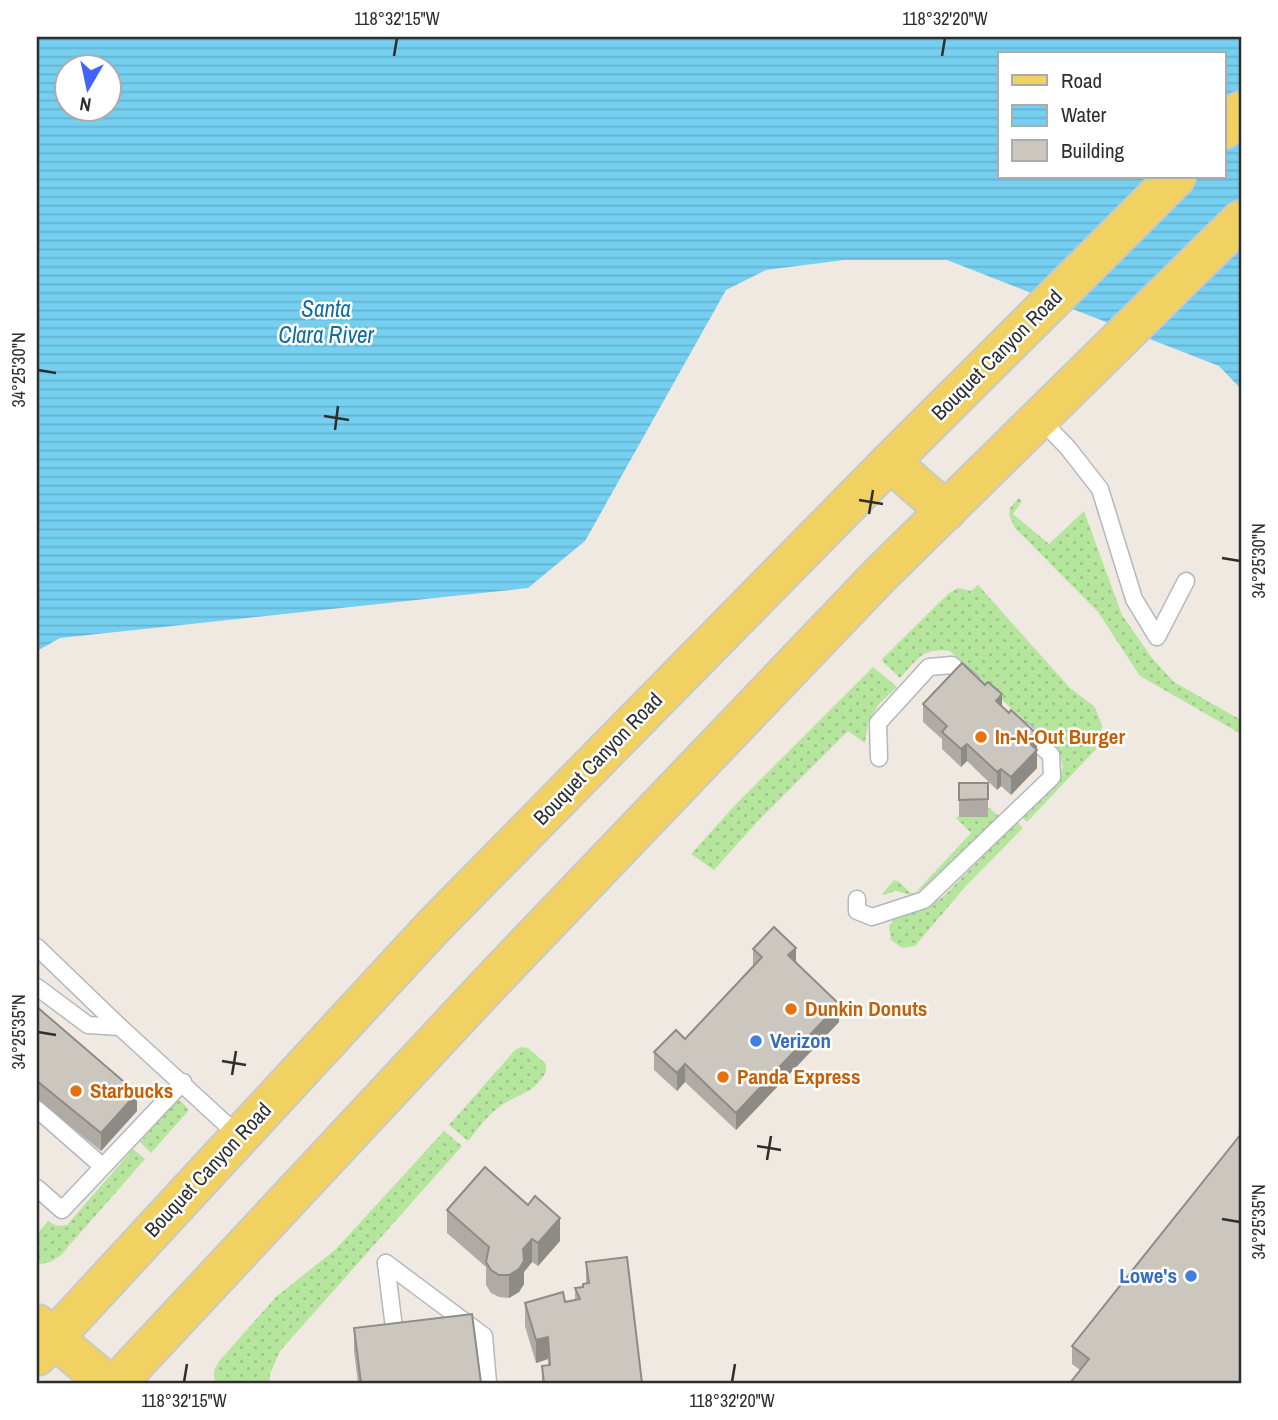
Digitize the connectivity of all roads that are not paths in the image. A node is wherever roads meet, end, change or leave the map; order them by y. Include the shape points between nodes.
1 (1241, 111) edge
2 (1226, 127) edge
3 (1174, 178) edge
4 (1241, 220) edge
5 (1053, 407) junction
6 (890, 462) junction
7 (946, 511) junction
8 (1186, 581) dead end
9 (982, 692) edge
10 (1011, 719) edge
11 (879, 758) dead end
12 (857, 899) dead end
13 (37, 947) edge
14 (37, 988) edge
15 (120, 1027) junction
16 (183, 1083) junction
17 (37, 1109) edge
18 (239, 1136) junction
19 (102, 1166) junction
20 (37, 1188) edge
21 (439, 1303) junction
22 (443, 1327) edge
23 (42, 1339) edge
24 (396, 1345) edge
25 (107, 1383) edge
26 (117, 1383) edge
27 (488, 1383) edge

1 - 2 main road
3 - 6 main road, Bouquet Canyon Road
4 - 5 main road
5 - 7 main road
5 - 8 lane via 1068,448 1100,489 1133,599 1157,637
6 - 7 main road
6 - 18 main road, Bouquet Canyon Road via 433,927
7 - 26 main road via 492,981
9 - 11 lane via 952,665 929,667 878,723
10 - 12 lane via 1051,755 1052,777 924,900 872,917 858,911
13 - 15 lane
14 - 15 lane via 88,1025
15 - 16 lane
16 - 18 lane
16 - 19 lane
17 - 19 lane
18 - 23 main road, Bouquet Canyon Road
19 - 20 lane via 62,1210
21 - 22 lane
21 - 24 lane via 386,1263
21 - 27 lane via 484,1336
23 - 25 main road

